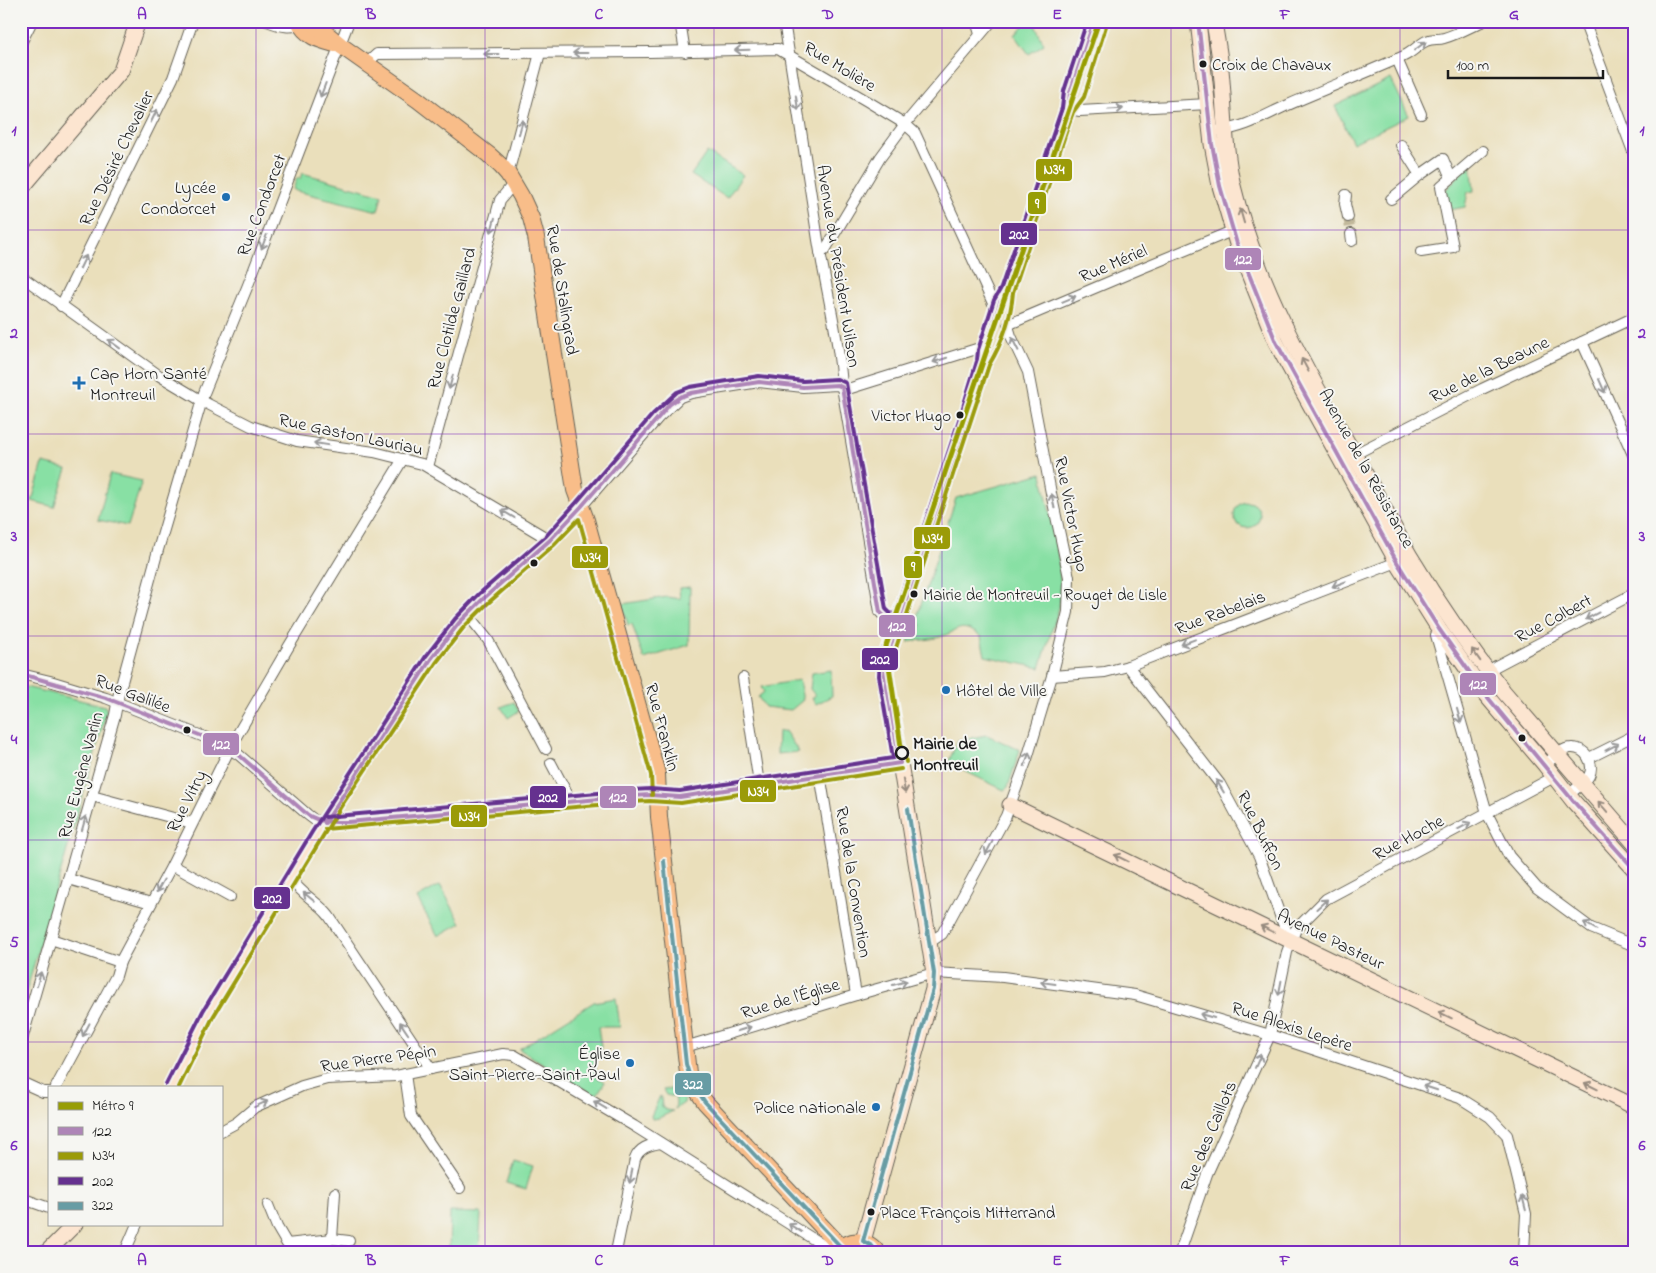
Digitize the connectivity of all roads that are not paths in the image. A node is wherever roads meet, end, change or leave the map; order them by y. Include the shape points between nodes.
1 (32, 21) edge
2 (138, 21) edge
3 (193, 21) edge
4 (268, 21) edge
5 (349, 21) edge
6 (680, 21) edge
7 (784, 21) edge
8 (976, 21) edge
9 (992, 21) edge
10 (1094, 21) edge
11 (1198, 21) edge
12 (1214, 21) edge
13 (1483, 21) edge
14 (1584, 21) edge
15 (304, 22) edge
16 (980, 34) junction
17 (21, 43) edge
18 (340, 45) junction
19 (685, 52) junction
20 (540, 53) junction
21 (790, 55) junction
22 (1397, 59) junction
23 (367, 63) junction
24 (1208, 104) junction
25 (1068, 109) junction
26 (1421, 114) dead end
27 (905, 124) junction
28 (1218, 130) junction
29 (1401, 145) dead end
30 (1483, 150) dead end
31 (1635, 157) edge
32 (1420, 175) junction
33 (511, 178) junction
34 (1451, 178) junction
35 (21, 189) edge
36 (1346, 195) dead end
37 (1391, 199) dead end
38 (1348, 216) tunnel mouth
39 (1232, 231) junction
40 (820, 252) junction
41 (1421, 252) dead end
42 (21, 276) edge
43 (1007, 291) junction
44 (61, 306) junction
45 (997, 312) junction
46 (1635, 317) edge
47 (1004, 325) junction
48 (1582, 342) junction
49 (986, 346) junction
50 (983, 362) junction
51 (842, 387) junction
52 (202, 401) junction
53 (1359, 452) dead end
54 (403, 459) junction
55 (1635, 459) edge
56 (428, 467) junction
57 (581, 507) junction
58 (550, 540) junction
59 (1395, 563) junction
60 (1635, 593) edge
61 (468, 615) junction
62 (1438, 632) junction
63 (1128, 666) junction
64 (1488, 672) junction
65 (21, 674) edge
66 (1052, 676) junction
67 (743, 678) dead end
68 (117, 702) junction
69 (1635, 735) edge
70 (230, 749) junction
71 (546, 749) dead end
72 (1558, 755) junction
73 (1589, 758) junction
74 (551, 763) dead end
75 (900, 763) joint
76 (1550, 771) junction
77 (820, 774) junction
78 (1582, 783) junction
79 (759, 784) junction
80 (1568, 795) junction
81 (92, 796) junction
82 (658, 796) junction
83 (572, 801) junction
84 (1010, 805) junction
85 (1487, 813) junction
86 (192, 823) junction
87 (325, 823) junction
88 (1635, 844) edge
89 (172, 865) junction
90 (1635, 870) edge
91 (68, 879) junction
92 (291, 879) junction
93 (230, 897) dead end
94 (151, 903) junction
95 (51, 939) junction
96 (1291, 941) junction
97 (930, 942) junction
98 (1635, 946) edge
99 (120, 962) junction
100 (934, 973) junction
101 (856, 995) junction
102 (1270, 1035) junction
103 (21, 1043) edge
104 (685, 1047) junction
105 (432, 1069) junction
106 (405, 1074) junction
107 (21, 1082) edge
108 (57, 1086) edge
109 (172, 1086) edge
110 (48, 1092) edge
111 (1635, 1107) edge
112 (222, 1130) edge
113 (660, 1143) junction
114 (460, 1188) dead end
115 (335, 1193) dead end
116 (21, 1198) edge
117 (268, 1205) dead end
118 (48, 1208) edge
119 (73, 1226) edge
120 (136, 1226) edge
121 (332, 1239) junction
122 (348, 1241) dead end
123 (863, 1241) junction
124 (839, 1250) edge
125 (47, 1252) edge
126 (124, 1252) edge
127 (616, 1252) edge
128 (877, 1252) edge
129 (1180, 1252) edge
130 (1524, 1252) edge

1 - 17 street
2 - 35 main road via 121,72
44 -> 3 street, Rue Désiré Chevalier via 173,78
4 - 15 street via 285,27
5 - 18 street, Rue Condorcet
6 - 19 street
7 - 21 street, Avenue du Président Wilson
8 - 16 street
9 - 16 street
10 - 25 street via 1070,93
11 - 24 main road, Avenue de la Résistance
12 - 28 main road, Avenue de la Résistance via 1221,69
22 -> 13 street via 1433,38 1446,38
14 - 31 street
15 - 18 main road, Rue de Stalingrad via 304,31 312,37
16 - 27 street
18 - 23 main road, Rue de Stalingrad
18 -> 52 street, Rue Condorcet
19 -> 20 street, Rue Molière
21 -> 19 street, Rue Molière via 778,49
20 -> 23 street, Rue Molière via 377,54
33 -> 20 street, Rue Clotilde Gaillard
21 - 27 street, Rue Molière
21 -> 40 street, Avenue du Président Wilson
22 - 26 street
22 - 28 street via 1247,123
23 - 33 main road, Rue de Stalingrad via 489,155
25 -> 24 street
24 - 28 main road, Avenue de la Résistance
25 - 43 street
27 - 40 street
27 - 45 street via 920,142
28 - 39 main road, Avenue de la Résistance via 1220,186
64 -> 28 main road, Avenue de la Résistance via 1408,553 1274,306 1246,227
29 - 32 street
30 - 34 street
32 - 34 street via 1443,160
32 - 37 street
33 -> 56 street, Rue Clotilde Gaillard via 500,200
33 - 57 main road, Rue de Stalingrad via 531,218 536,237 575,490
34 - 41 street via 1441,187 1453,247
36 - 38 street
47 -> 39 street, Rue Mériel
39 - 59 main road, Avenue de la Résistance via 1276,342 1336,461
40 - 51 street, Avenue du Président Wilson
42 - 44 street, Rue Gaston Lauriau
43 - 45 street
43 - 47 street
52 -> 44 street, Rue Gaston Lauriau via 160,376
45 - 49 street
46 - 48 street, Rue de la Beaune
47 - 50 street
66 -> 47 street, Rue Victor Hugo via 1068,612 1069,577 1028,372
48 - 53 street, Rue de la Beaune
48 -> 55 street
49 - 50 street
49 -> 51 street via 851,388
50 - 51 street, Avenue du Président Wilson via 899,622 887,620 880,612
51 - 57 street via 759,382 680,397
54 -> 52 street, Rue Gaston Lauriau via 273,434
52 - 68 street, Rue Eugène Varlin
54 - 56 street, Rue Gaston Lauriau
54 - 70 street, Rue Vitry
58 -> 56 street, Rue Gaston Lauriau
57 - 58 main road
57 - 82 main road, Rue Franklin via 657,774
58 - 61 main road
59 - 62 main road, Avenue de la Résistance
59 -> 63 street, Rue Rabelais
60 -> 64 street, Rue Colbert
61 - 71 street via 488,640
61 - 87 main road via 431,659
62 - 76 main road, Avenue de la Résistance
62 -> 85 street
63 - 66 street, Rue Rabelais via 1105,672
96 -> 63 street, Rue Buffon via 1259,856 1220,784
64 - 72 main road, Avenue de la Résistance
65 - 68 street, Rue Galilée
84 -> 66 street, Rue Victor Hugo
67 - 79 street
68 - 70 street, Rue Galilée
68 - 81 street, Rue Eugène Varlin
73 -> 69 street
70 - 86 street, Rue Vitry
70 - 87 street, Rue Galilée via 308,815
72 - 73 street, Rue Hoche via 1571,748 1579,749
72 - 76 street, Rue Hoche
72 - 78 main road, Avenue de la Résistance
73 - 78 street via 1590,772
74 - 83 street
75 - 77 street
75 -> 97 main road
76 - 80 main road, Avenue de la Résistance
76 - 85 street, Rue Hoche
77 - 79 street
77 - 101 street, Rue de la Convention
78 - 80 street
88 -> 78 main road, Avenue de la Résistance
79 - 82 street via 680,797
80 - 90 main road, Avenue de la Résistance
81 - 86 street
91 -> 81 street, Rue Eugène Varlin
82 - 83 main road
82 - 104 main road, Rue Franklin
83 - 87 main road
96 -> 84 main road, Avenue Pasteur
84 -> 97 street, Rue Victor Hugo via 942,934
96 -> 85 street, Rue Hoche via 1296,930 1326,899
98 -> 85 street via 1590,928 1537,888 1509,856
86 - 89 street, Rue Vitry
87 - 92 main road
89 - 93 street
89 -> 94 street, Rue Vitry
91 - 94 street
91 - 95 street, Rue Eugène Varlin
105 -> 92 street via 329,916
92 - 109 main road via 208,1014
94 - 99 street, Rue Vitry
95 - 99 street
103 -> 95 street, Rue Eugène Varlin
96 -> 102 street
111 -> 96 main road, Avenue Pasteur
97 - 100 main road
99 -> 108 street, Rue Vitry via 116,976
101 -> 100 street, Rue de l'Église
102 -> 100 street, Rue Alexis Lepère via 1135,995 1003,977
100 - 123 main road via 933,989
104 -> 101 street, Rue de l'Église
129 -> 102 street, Rue des Caillots via 1207,1174
130 -> 102 street, Rue Alexis Lepère via 1526,1214 1509,1144 1506,1135 1490,1117 1460,1098
104 - 124 main road, Rue Franklin via 691,1081 705,1102
105 - 106 street, Rue Pierre Pépin
113 -> 105 street, Rue Pierre Pépin via 516,1055 503,1054
112 -> 106 street, Rue Pierre Pépin via 255,1107 302,1086 327,1079
106 - 114 street via 411,1116
107 - 110 street
124 -> 113 street, Rue Pierre Pépin via 821,1244
113 -> 127 street via 637,1154
115 - 121 street
116 - 118 street
117 - 121 street via 287,1244
119 - 125 main road
120 - 126 street
121 - 122 street
123 - 124 main road via 853,1242
123 - 128 main road

